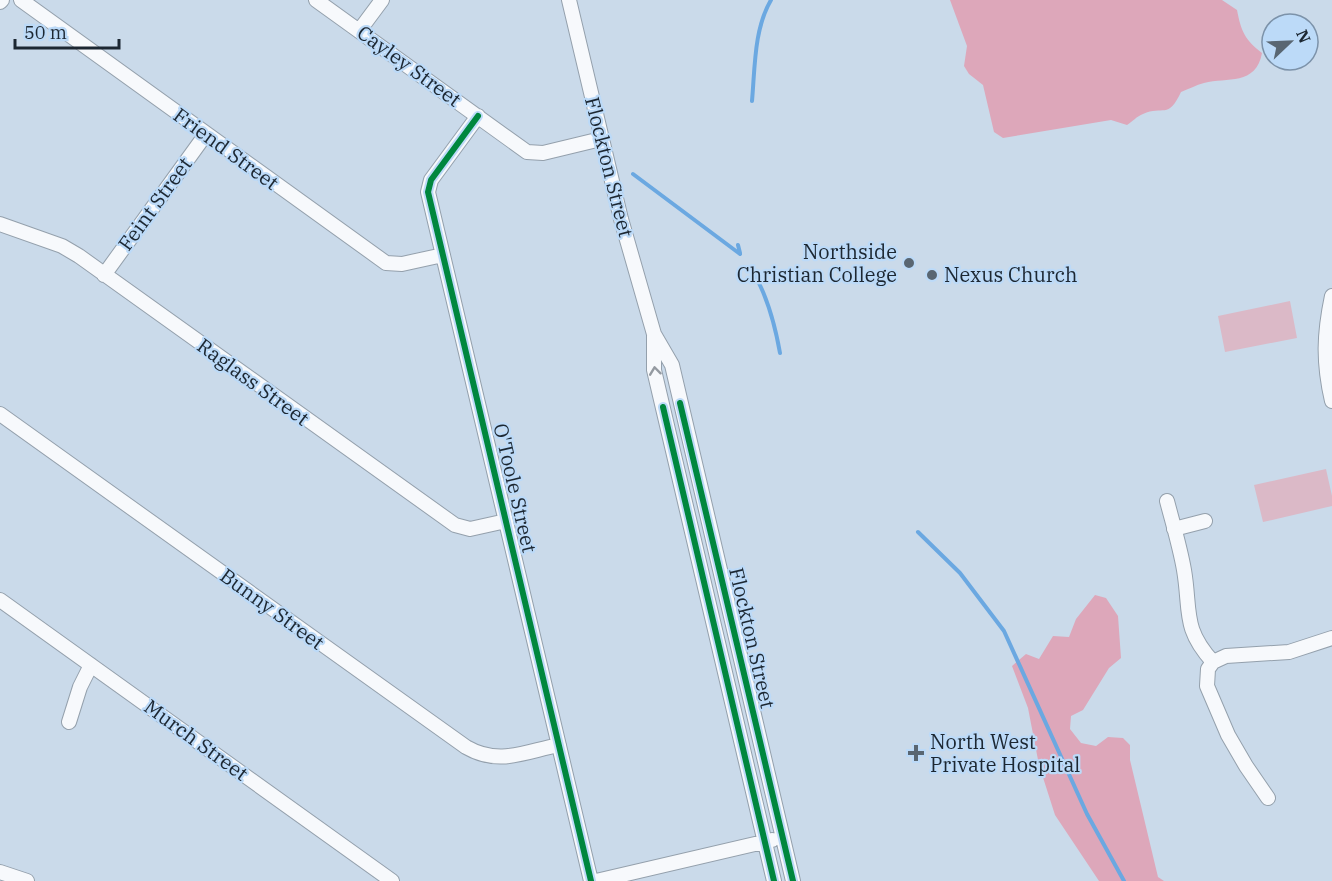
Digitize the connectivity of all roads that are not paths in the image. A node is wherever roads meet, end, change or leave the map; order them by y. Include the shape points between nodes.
1 (21, 0) edge
2 (316, 0) edge
3 (382, 0) edge
4 (568, 0) edge
5 (359, 31) junction
6 (478, 116) junction
7 (206, 134) junction
8 (601, 140) junction
9 (0, 224) edge
10 (443, 255) junction
11 (104, 275) junction
12 (1332, 296) edge
13 (654, 334) junction
14 (1332, 401) edge
15 (0, 414) edge
16 (1167, 501) dead end
17 (506, 521) junction
18 (1205, 521) dead end
19 (1174, 529) junction
20 (0, 600) edge
21 (1332, 638) edge
22 (1213, 662) junction
23 (91, 665) junction
24 (69, 722) dead end
25 (559, 745) junction
26 (1268, 798) dead end
27 (782, 838) junction
28 (765, 842) junction
29 (0, 872) edge
30 (19, 880) edge
31 (392, 881) edge
32 (591, 881) edge
33 (596, 881) edge
34 (774, 881) edge
35 (793, 881) edge

1 - 7 street, Friend Street
2 - 5 street, Cayley Street
3 - 5 street
4 - 8 street, Flockton Street
5 - 6 street, Cayley Street
6 - 8 street, Cayley Street via 531,153
6 - 10 street, O'Toole Street via 429,184
7 - 10 street, Friend Street via 386,262 402,264
7 - 11 street, Feint Street
8 - 13 street, Flockton Street
9 - 11 street, Raglass Street via 62,246
10 - 17 street, O'Toole Street
11 - 17 street, Raglass Street via 446,520 470,529
12 - 14 street via 1324,343
13 - 27 street, Flockton Street via 672,365
28 -> 13 street, Flockton Street via 654,370
15 - 25 street, Bunny Street via 466,747 495,758
16 - 19 street
17 - 25 street, O'Toole Street
18 - 19 street
19 - 22 street via 1184,570 1191,630
20 - 23 street, Murch Street
21 - 22 street via 1289,652 1226,656
22 - 26 street via 1206,674 1210,694 1235,749
23 - 24 street
23 - 31 street, Murch Street
25 - 32 street, O'Toole Street
27 - 28 street
27 - 35 street, Flockton Street
28 - 33 street
28 - 34 street, Flockton Street
29 - 30 street

